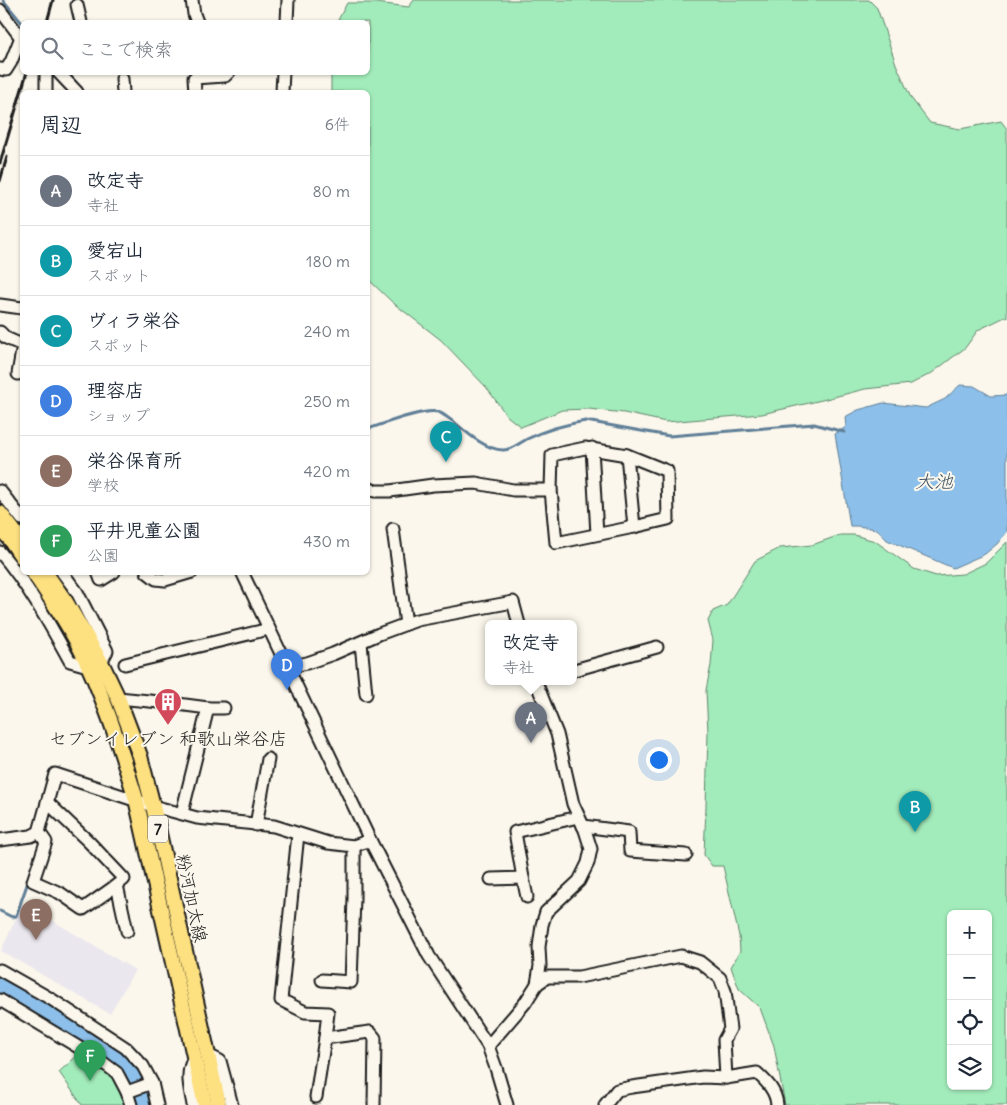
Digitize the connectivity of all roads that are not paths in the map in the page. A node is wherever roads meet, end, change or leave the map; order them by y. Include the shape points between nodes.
1 (192, 0) edge
2 (278, 0) edge
3 (288, 0) edge
4 (77, 4) dead end
5 (0, 10) edge
6 (81, 20) edge
7 (196, 20) edge
8 (287, 20) edge
9 (20, 35) edge
10 (20, 42) edge
11 (0, 69) edge
12 (46, 75) edge
13 (65, 75) edge
14 (226, 75) edge
15 (283, 75) edge
16 (122, 79) dead end
17 (46, 90) edge
18 (76, 90) edge
19 (123, 90) edge
20 (194, 90) edge
21 (282, 90) edge
22 (0, 305) edge
23 (20, 308) edge
24 (0, 332) edge
25 (20, 344) edge
26 (20, 362) edge
27 (18, 374) dead end
28 (592, 448) junction
29 (627, 455) junction
30 (370, 489) edge
31 (551, 490) junction
32 (0, 491) edge
33 (0, 513) edge
34 (20, 517) edge
35 (634, 527) junction
36 (0, 528) edge
37 (393, 529) dead end
38 (597, 534) junction
39 (20, 548) edge
40 (20, 549) edge
41 (0, 552) edge
42 (35, 575) edge
43 (47, 575) edge
44 (64, 575) edge
45 (99, 575) edge
46 (109, 575) edge
47 (150, 575) edge
48 (182, 575) edge
49 (243, 575) edge
50 (518, 620) edge
51 (406, 624) junction
52 (269, 629) junction
53 (361, 643) junction
54 (657, 647) dead end
55 (94, 664) junction
56 (125, 664) dead end
57 (287, 667) junction
58 (577, 669) edge
59 (537, 685) edge
60 (366, 694) dead end
61 (118, 698) junction
62 (208, 708) junction
63 (224, 708) dead end
64 (268, 759) dead end
65 (136, 799) junction
66 (47, 802) junction
67 (153, 806) junction
68 (182, 813) junction
69 (581, 822) junction
70 (256, 825) junction
71 (39, 832) junction
72 (298, 834) junction
73 (0, 840) edge
74 (370, 840) junction
75 (354, 846) junction
76 (686, 855) dead end
77 (523, 878) junction
78 (491, 879) dead end
79 (117, 885) junction
80 (526, 896) dead end
81 (127, 931) dead end
82 (0, 970) edge
83 (322, 980) dead end
84 (537, 984) junction
85 (0, 1000) edge
86 (325, 1038) junction
87 (488, 1046) junction
88 (201, 1056) junction
89 (726, 1078) junction
90 (150, 1084) junction
91 (129, 1092) junction
92 (316, 1097) dead end
93 (131, 1105) edge
94 (157, 1105) edge
95 (193, 1105) edge
96 (205, 1105) edge
97 (219, 1105) edge
98 (232, 1105) edge
99 (374, 1105) edge
100 (507, 1105) edge
101 (605, 1105) edge
102 (777, 1105) edge

1 - 7 street
2 - 3 street
3 - 8 street
4 - 6 street
5 - 9 street
10 - 11 street via 6,70
12 - 17 street
13 - 18 street
14 - 20 street via 194,78
15 - 21 street
16 - 19 street
22 - 23 street
24 - 25 street
26 - 27 street
28 - 29 street
28 - 31 street via 552,455
28 - 38 street
29 - 35 street
29 - 35 street via 667,471 668,519
30 - 31 street via 390,492 476,483 513,490
31 - 38 street via 556,543
32 - 34 street
33 - 39 main road
35 - 38 street
36 - 40 main road
37 - 51 street
41 - 55 street via 42,610 70,661
42 - 55 main road, 粉河加太線 / 7
43 - 55 main road, 粉河加太線 / 7 via 66,602
44 - 55 street via 77,592 107,651
45 - 46 street via 101,580
47 - 48 street via 156,580 165,580
49 - 52 street
50 - 51 street via 513,602
51 - 53 street
52 - 56 street
52 - 57 street
53 - 57 street
53 - 60 street
54 - 58 street
55 - 61 main road, 粉河加太線 / 7
55 - 65 main road, 粉河加太線 / 7 via 98,689
57 - 74 street
59 - 69 street via 557,734 573,804
61 - 62 street
61 - 67 main road, 粉河加太線 / 7 via 140,756
62 - 63 street
62 - 68 street
64 - 70 street
65 - 66 street via 55,774
65 - 67 street
65 - 88 main road, 粉河加太線 / 7
66 - 71 street
66 - 79 street via 124,879
67 - 68 street
67 - 88 main road, 粉河加太線 / 7
68 - 70 street via 197,818
69 - 76 street via 629,832 630,851
69 - 77 street via 515,832
69 - 84 street via 591,850 588,863 579,881 546,912 539,947
70 - 72 street via 274,826
71 - 73 street
71 - 79 street via 46,842 33,881 83,908
72 - 75 street via 328,843
72 - 86 street via 281,1000 304,1012 328,1013
74 - 75 street
74 - 87 street via 429,956
75 - 83 street via 351,982
77 - 78 street
77 - 80 street
79 - 81 street
82 - 90 street via 126,1048 143,1066
84 - 87 street
84 - 89 street via 547,977 579,977 681,956 700,962 720,978 725,991 730,1029 724,1040
85 - 91 street via 98,1059 117,1073
86 - 92 street
86 - 99 street via 370,1032 375,1038
87 - 100 street
88 - 95 street via 191,1064 188,1079
88 - 96 main road, 粉河加太線 / 7
88 - 97 main road, 粉河加太線 / 7
88 - 98 street via 220,1061
89 - 101 street via 703,1077 617,1090
89 - 102 street via 757,1073 769,1084
90 - 91 street
90 - 94 street
91 - 93 street

